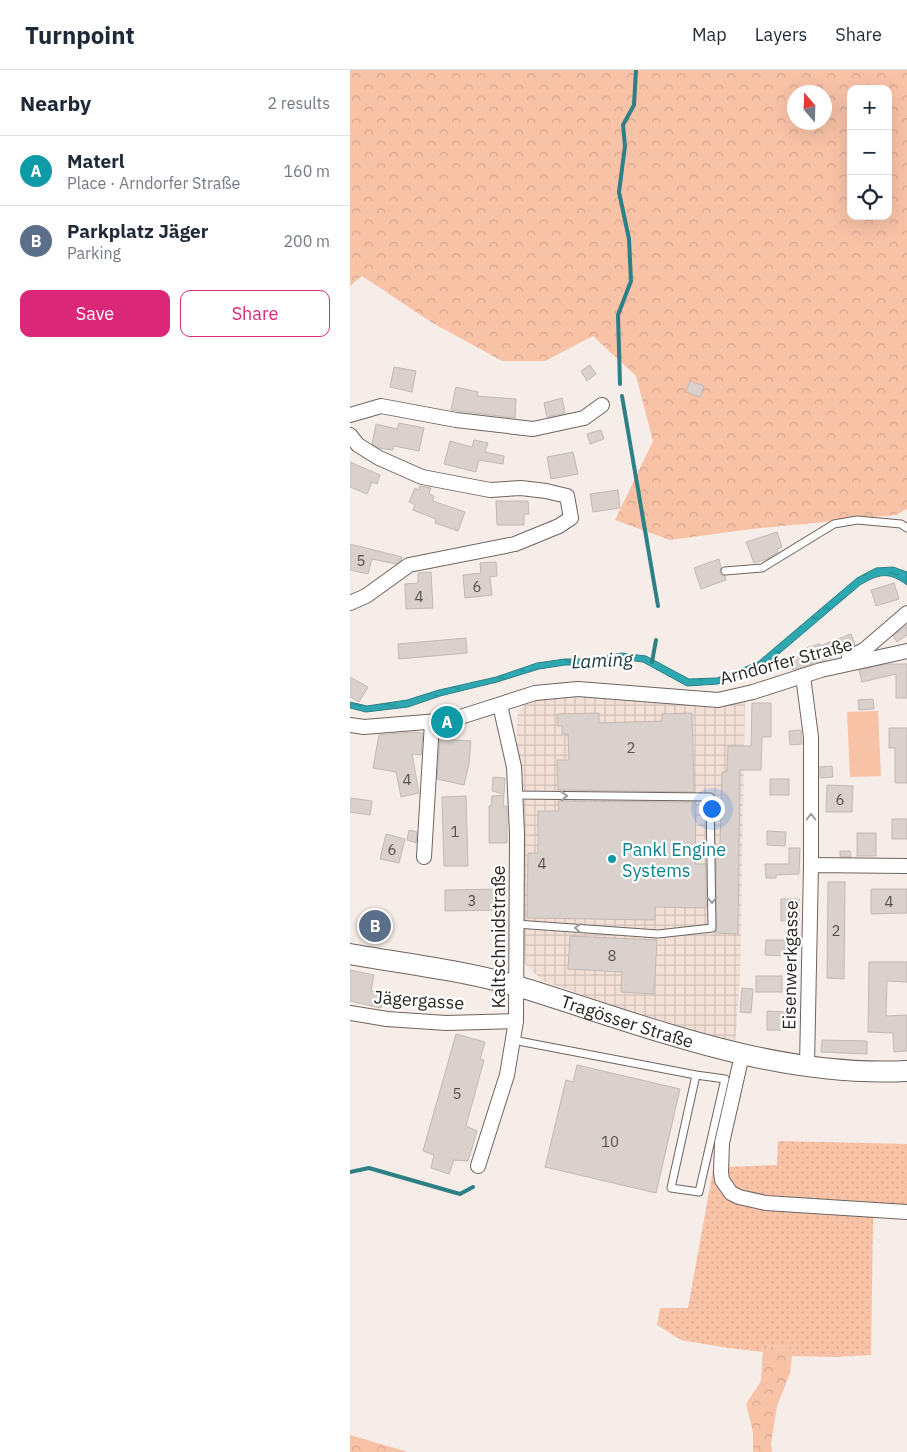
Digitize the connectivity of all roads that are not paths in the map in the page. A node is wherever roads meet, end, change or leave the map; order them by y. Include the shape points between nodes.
1 (602, 405) dead end
2 (350, 415) edge
3 (350, 435) edge
4 (907, 528) edge
5 (725, 572) dead end
6 (350, 603) edge
7 (907, 613) edge
8 (907, 651) edge
9 (821, 670) junction
10 (803, 676) junction
11 (500, 704) junction
12 (432, 722) junction
13 (350, 725) edge
14 (515, 795) junction
15 (424, 856) dead end
16 (811, 865) junction
17 (907, 866) edge
18 (516, 924) junction
19 (350, 954) edge
20 (517, 986) junction
21 (350, 1013) edge
22 (516, 1021) junction
23 (513, 1040) junction
24 (742, 1054) junction
25 (807, 1066) junction
26 (907, 1071) edge
27 (696, 1075) junction
28 (478, 1166) dead end
29 (907, 1212) edge

1 - 2 street via 584,418 533,429 456,420 382,406
3 - 6 street via 358,445 379,458 422,477 490,490 521,488 567,496 571,518 515,544 410,565 366,596
4 - 5 lane via 900,524 857,520 834,524 762,568
7 - 9 street via 864,650
8 - 9 street, Arndorfer Straße
9 - 10 street, Arndorfer Straße
10 - 11 street, Arndorfer Straße via 718,700 578,689 535,694
16 -> 10 street, Eisenwerkgasse via 811,738
11 - 12 street, Arndorfer Straße via 450,720
11 - 14 street, Kaltschmidstraße via 514,767
12 - 13 street, Arndorfer Straße via 364,727
12 - 15 street
14 - 18 street, Kaltschmidstraße
14 -> 18 lane via 710,797 712,928 658,934
16 - 17 street
16 - 25 street, Eisenwerkgasse
18 - 20 street, Kaltschmidstraße
19 - 20 main road, Tragösser Straße via 459,971
20 - 22 street, Kaltschmidstraße
20 - 24 main road, Tragösser Straße via 634,1025
21 - 22 street, Jägergasse via 387,1020 446,1023
22 - 23 street, Kaltschmidstraße
23 - 27 lane
23 - 28 street, Kaltschmidstraße via 507,1075
24 - 25 main road, Tragösser Straße
24 - 29 street via 722,1143 722,1180 731,1194 766,1203
25 - 26 main road, Tragösser Straße
27 - 27 lane via 725,1079 699,1192 671,1188

